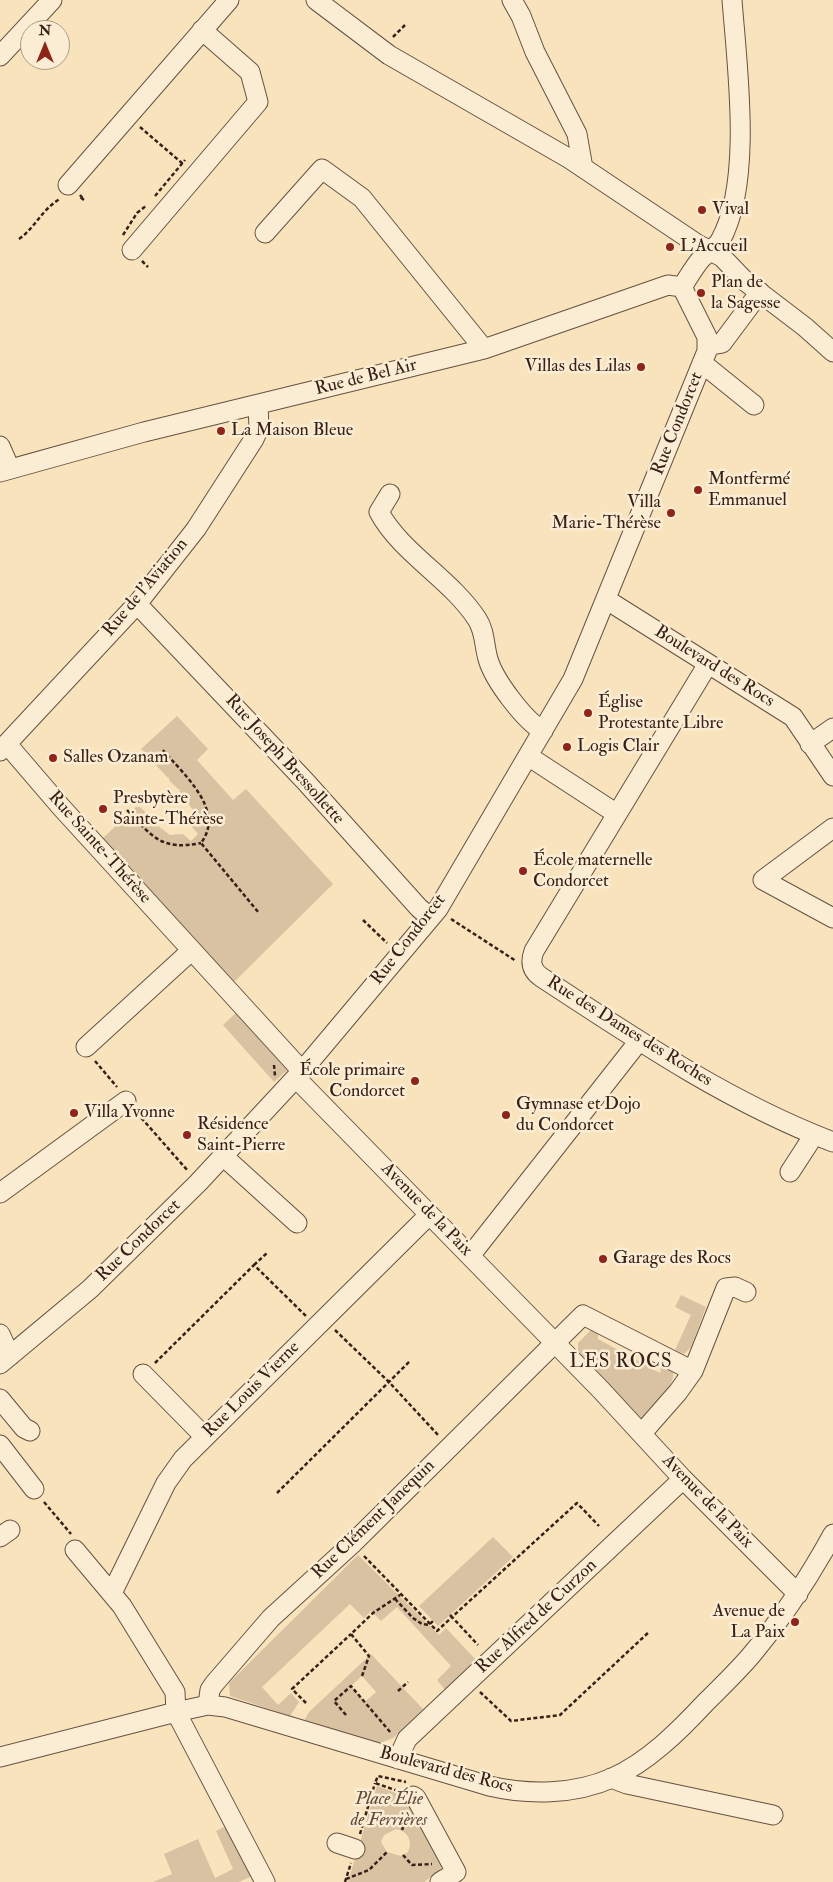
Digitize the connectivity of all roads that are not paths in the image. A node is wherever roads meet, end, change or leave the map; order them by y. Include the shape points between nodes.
1 (52, 0) edge
2 (229, 0) edge
3 (316, 0) edge
4 (512, 0) edge
5 (732, 0) edge
6 (202, 30) junction
7 (0, 56) edge
8 (583, 168) junction
9 (72, 192) road end
10 (265, 233) dead end
11 (132, 250) dead end
12 (712, 250) junction
13 (675, 286) junction
14 (760, 292) junction
15 (709, 345) junction
16 (484, 349) junction
17 (833, 352) edge
18 (702, 363) junction
19 (258, 405) junction
20 (754, 405) dead end
21 (0, 446) edge
22 (5, 471) edge
23 (390, 494) dead end
24 (607, 600) junction
25 (137, 604) junction
26 (708, 664) junction
27 (833, 728) edge
28 (543, 731) junction
29 (810, 744) junction
30 (4, 748) edge
31 (528, 756) junction
32 (833, 776) edge
33 (617, 814) junction
34 (833, 828) edge
35 (434, 913) junction
36 (833, 918) edge
37 (192, 951) junction
38 (639, 1041) junction
39 (86, 1047) road end
40 (299, 1074) junction
41 (126, 1101) road end
42 (814, 1135) junction
43 (833, 1142) edge
44 (223, 1156) junction
45 (790, 1172) dead end
46 (0, 1193) edge
47 (429, 1215) junction
48 (298, 1223) dead end
49 (470, 1256) junction
50 (746, 1292) dead end
51 (0, 1334) edge
52 (555, 1344) junction
53 (5, 1360) edge
54 (693, 1370) junction
55 (143, 1374) road end
56 (0, 1399) edge
57 (30, 1431) dead end
58 (642, 1433) junction
59 (204, 1437) junction
60 (0, 1445) edge
61 (683, 1479) junction
62 (34, 1489) road end
63 (833, 1534) edge
64 (75, 1550) road end
65 (112, 1593) junction
66 (798, 1594) junction
67 (208, 1705) junction
68 (176, 1712) junction
69 (400, 1754) junction
70 (0, 1757) edge
71 (611, 1778) junction
72 (410, 1789) road end
73 (773, 1815) dead end
74 (337, 1843) dead end
75 (355, 1849) dead end
76 (264, 1882) edge
77 (440, 1882) edge

1 - 7 street
2 - 6 street
3 - 8 street via 389,55
4 - 8 street via 577,134
5 - 12 street via 739,103 739,182 730,219
6 - 9 street via 127,117
6 - 11 street via 250,72 258,102
8 - 12 street via 697,244
10 - 16 street via 322,169 362,198
12 - 13 street
12 - 14 street
13 - 15 street
13 - 16 street, Rue de Bel Air
14 - 15 street via 722,343
14 - 17 street
15 - 18 street, Rue Condorcet
16 - 19 street, Rue de Bel Air
18 - 20 street, Rue Condorcet
18 - 24 street, Rue Condorcet
19 - 22 street, Rue de Bel Air via 144,432
19 - 25 street, Rue de l'Aviation via 259,428 254,439 196,529
21 - 22 street
23 - 28 street via 379,512 386,525 444,581 477,619 495,676
24 - 26 street, Boulevard des Rocs
24 - 28 street, Rue Condorcet via 573,679
25 - 30 street, Rue de l'Aviation
25 - 35 street, Rue Joseph Bressollette via 217,686 419,908
26 - 29 street, Boulevard des Rocs via 793,717
26 - 33 street
27 - 29 street
28 - 31 street, Rue Condorcet
29 - 32 street, Boulevard des Rocs
30 - 37 street, Rue Sainte-Thérèse
31 - 33 street
31 - 35 street, Rue Condorcet
33 - 38 street, Rue des Dames des Roches via 534,950 531,962 541,977
34 - 36 street via 763,880
35 - 40 street, Rue Condorcet
37 - 39 street
37 - 40 street, Rue Sainte-Thérèse
38 - 42 street, Rue des Dames des Roches via 714,1086
38 - 49 street
40 - 44 street, Rue Condorcet
40 - 47 street, Avenue de la Paix
41 - 46 street
42 - 43 street, Rue des Dames des Roches
42 - 45 street
44 - 48 street
44 - 53 street, Rue Condorcet via 90,1289
47 - 49 street, Avenue de la Paix
47 - 59 street, Rue Louis Vierne
49 - 52 street, Avenue de la Paix
50 - 54 street via 734,1287 726,1288
51 - 53 street
52 - 54 street via 584,1314
52 - 58 street, Avenue de la Paix
52 - 67 street, Rue Clément Janequin via 265,1625 214,1684
54 - 58 street
55 - 59 street
56 - 57 street
58 - 61 street, Avenue de la Paix
59 - 65 street, Rue Louis Vierne via 173,1471
60 - 62 street
61 - 66 street, Avenue de la Paix
61 - 69 street, Rue Alfred de Curzon via 407,1738
63 - 66 street, Boulevard des Rocs
64 - 65 street
65 - 68 street via 175,1692
66 - 71 street, Boulevard des Rocs via 753,1654 696,1713 663,1744
67 - 68 street, Boulevard des Rocs
67 - 69 street, Boulevard des Rocs
68 - 70 street, Boulevard des Rocs
68 - 76 street
69 - 71 street, Boulevard des Rocs via 489,1786 523,1792 568,1790
71 - 73 street
72 - 77 street via 454,1867
74 - 75 street

